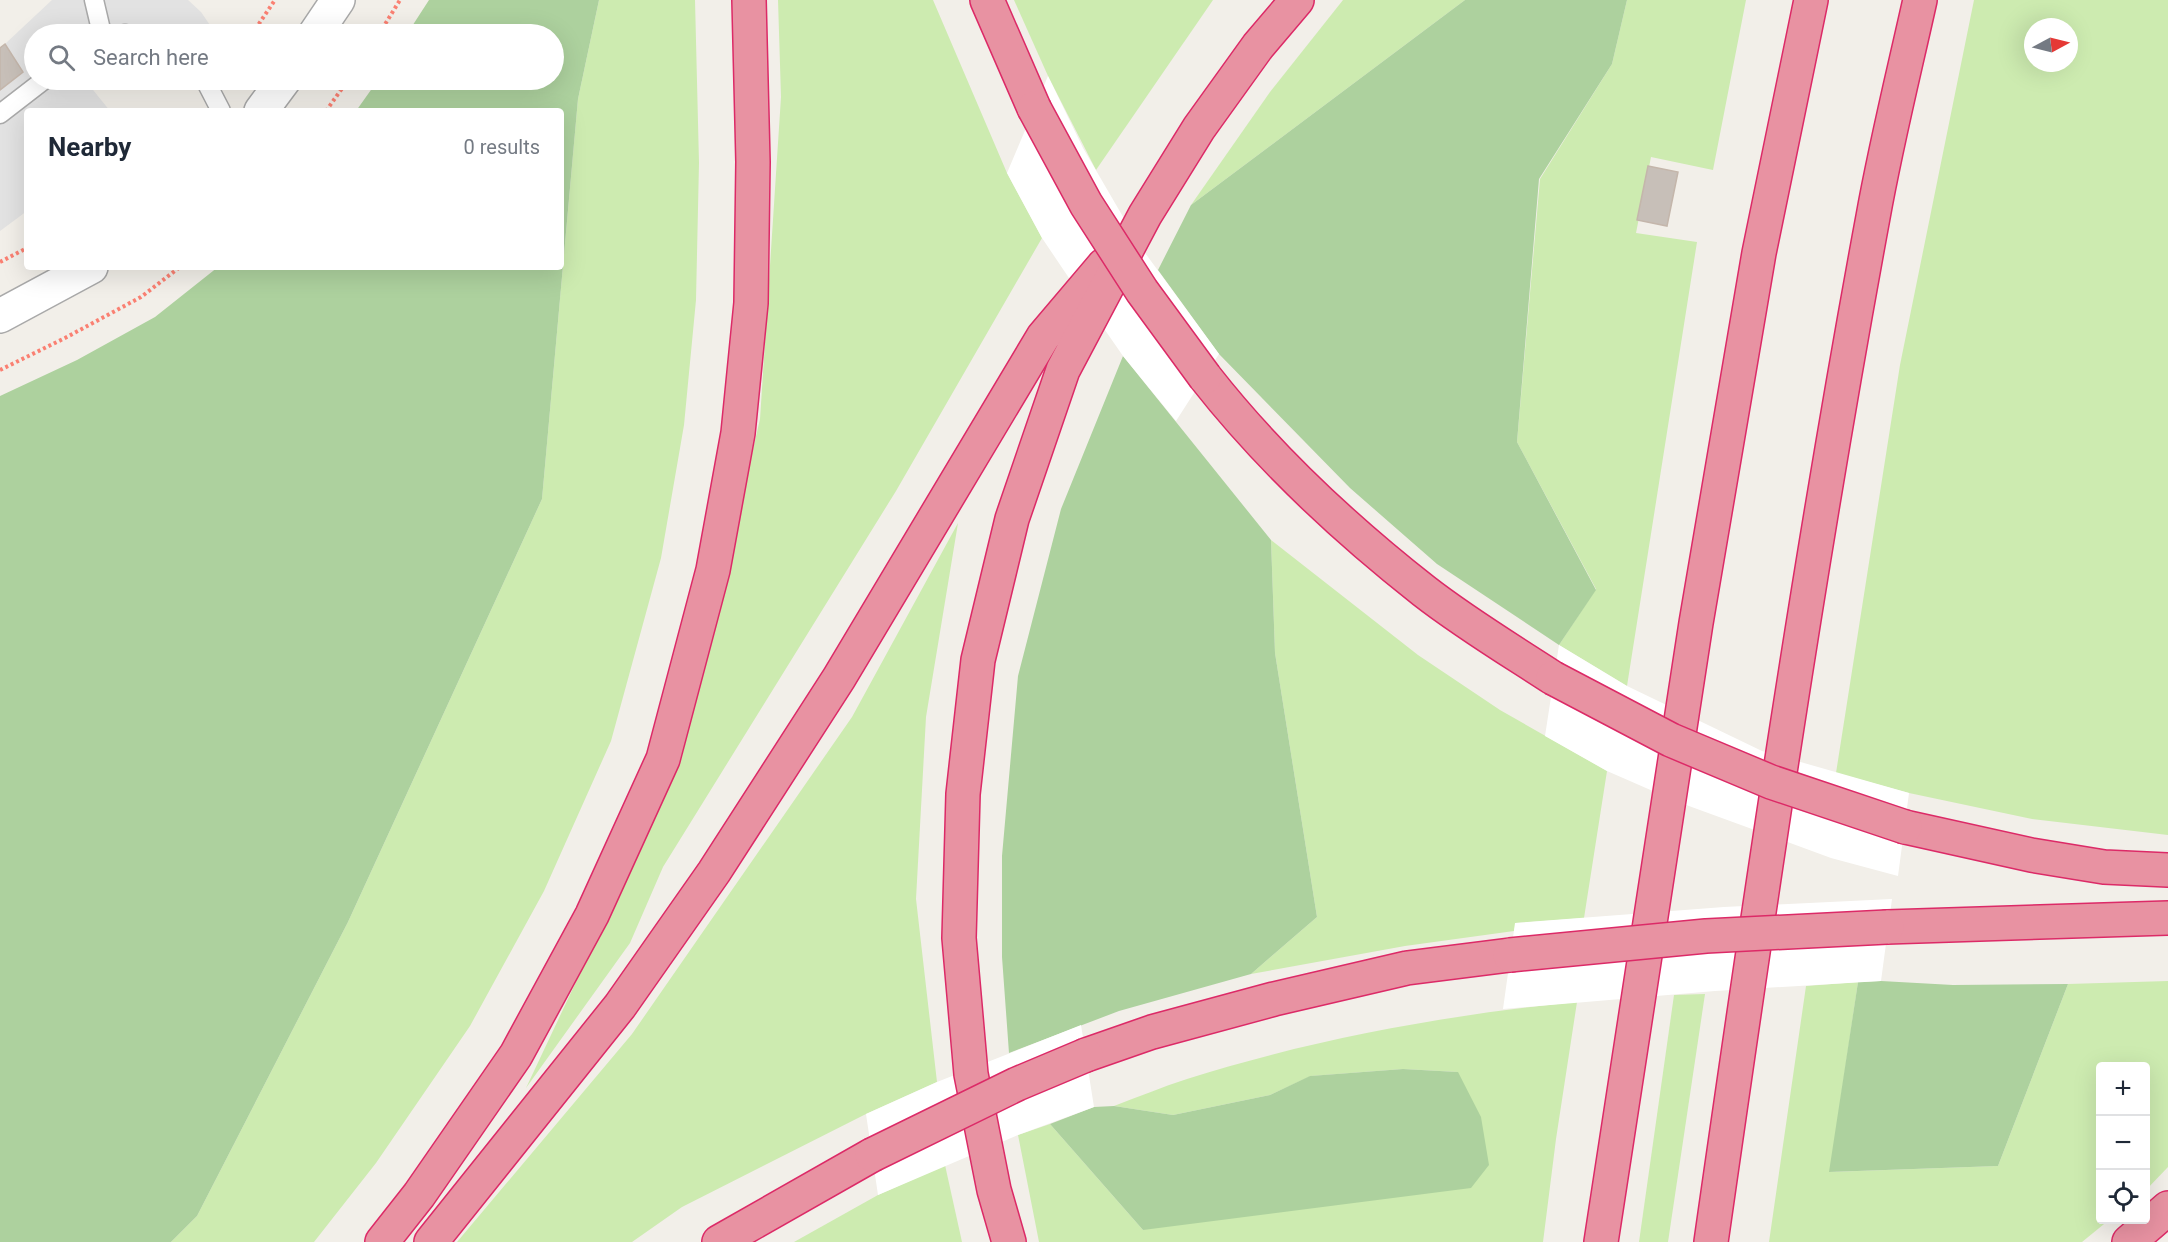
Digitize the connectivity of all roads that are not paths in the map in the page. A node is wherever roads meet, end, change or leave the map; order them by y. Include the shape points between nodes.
1 (94, 0) edge
2 (338, 0) edge
3 (749, 0) edge
4 (987, 0) edge
5 (1297, 0) edge
6 (1812, 0) edge
7 (1920, 0) edge
8 (100, 24) edge
9 (322, 24) edge
10 (31, 90) edge
11 (210, 90) edge
12 (277, 90) edge
13 (219, 108) edge
14 (263, 108) edge
15 (0, 114) edge
16 (1146, 215) junction
17 (85, 270) edge
18 (0, 316) edge
19 (2168, 870) edge
20 (2168, 918) edge
21 (2168, 1208) edge
22 (382, 1242) edge
23 (431, 1242) edge
24 (719, 1242) edge
25 (1009, 1242) edge
26 (1601, 1242) edge
27 (1711, 1242) edge
28 (2129, 1242) edge

1 - 8 lane
2 - 9 street
3 - 22 highway via 751,303 738,433 713,570 663,759 592,915 516,1055
4 - 19 highway, bridge via 1034,108 1086,204 1142,291 1205,376 1227,405 1337,519 1426,592 1553,678 1671,740 1751,774 1905,827 2031,855 2093,865
5 - 16 highway via 1258,46 1199,128
6 - 26 highway via 1759,253 1704,576
7 - 27 highway via 1873,214 1816,552 1772,818
10 - 15 lane
11 - 13 lane
12 - 14 street
16 - 23 highway via 1043,337 839,678 701,891 620,1006
16 - 25 highway via 1063,370 1012,519 978,660 963,794 959,938 971,1074 994,1190
17 - 18 street
20 - 24 highway, bridge via 1706,936 1407,968 1152,1032 1086,1055 872,1155
21 - 28 highway

